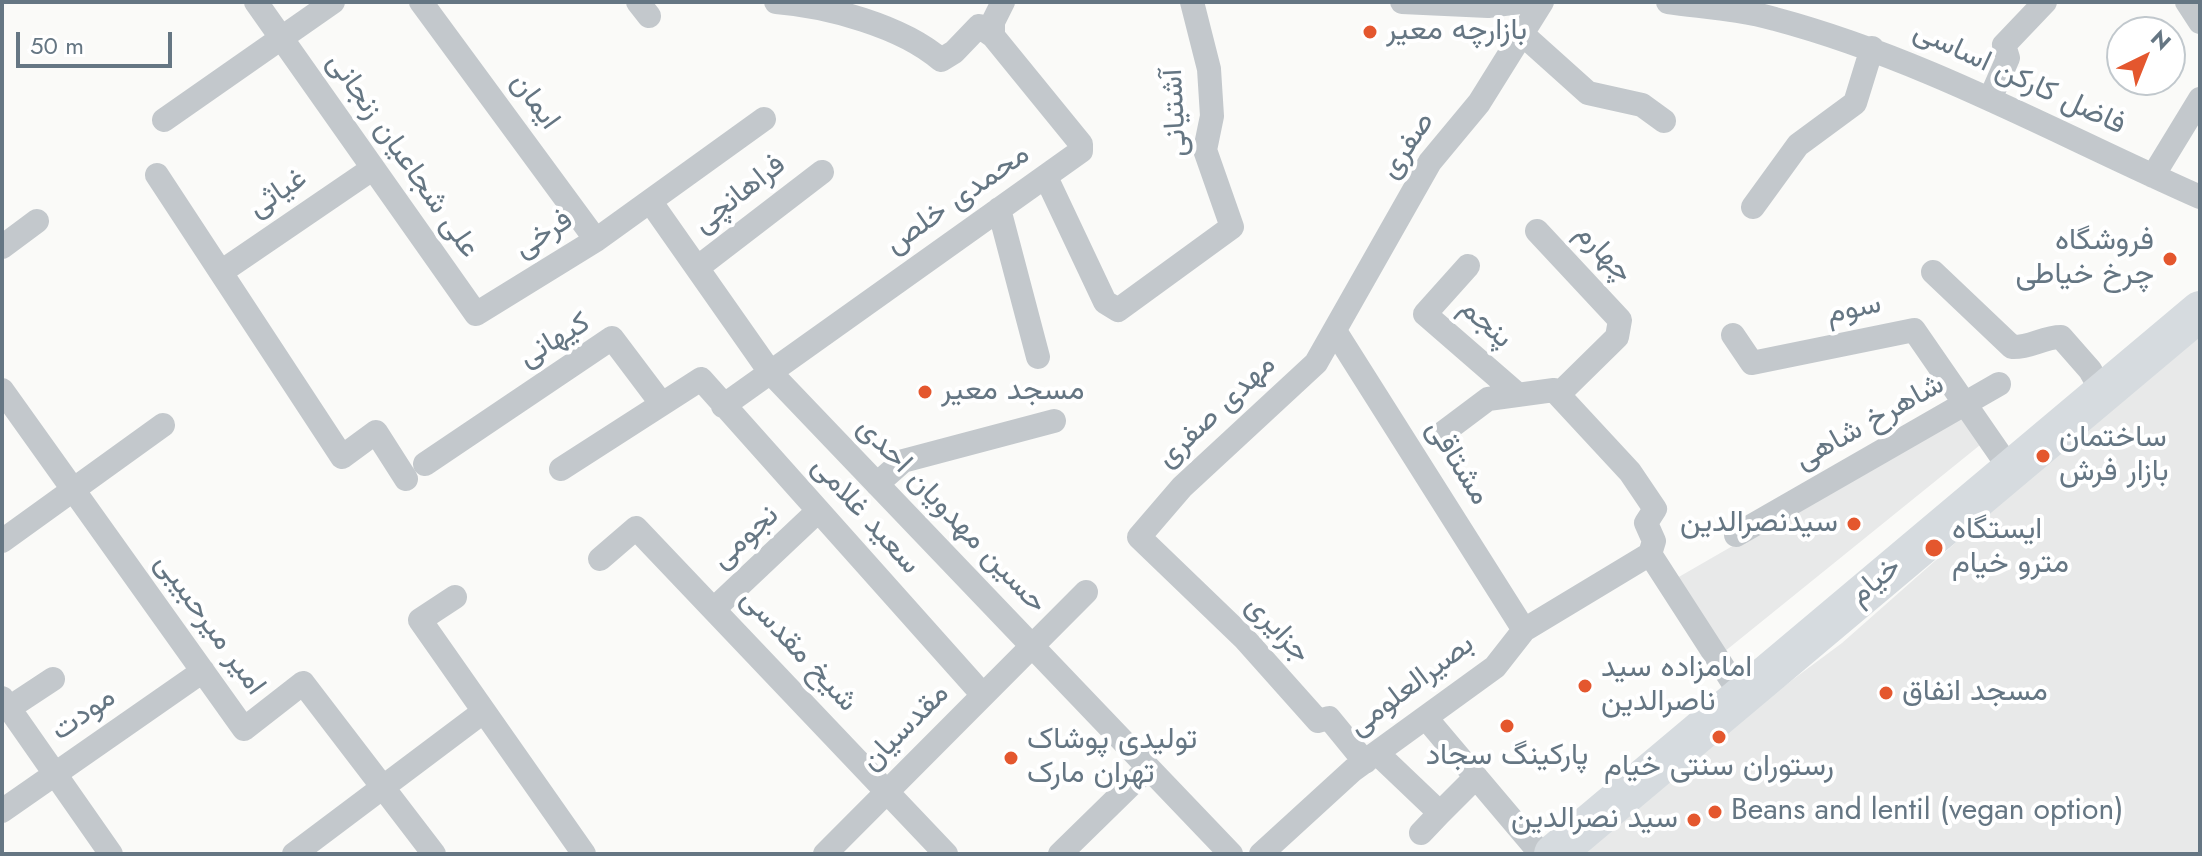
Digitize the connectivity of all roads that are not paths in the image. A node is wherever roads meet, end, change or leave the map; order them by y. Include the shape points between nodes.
1 (256, 2) edge
2 (333, 2) edge
3 (421, 2) edge
4 (776, 2) edge
5 (1003, 2) edge
6 (1192, 2) edge
7 (1402, 2) edge
8 (1520, 2) edge
9 (1542, 2) edge
10 (1668, 2) edge
11 (2045, 2) edge
12 (2187, 2) edge
13 (1775, 10) edge
14 (2200, 22) edge
15 (1520, 32) junction
16 (993, 36) junction
17 (280, 38) junction
18 (1872, 48) junction
19 (1990, 99) junction
20 (2200, 99) edge
21 (764, 119) dead end
22 (164, 120) dead end
23 (1664, 121) dead end
24 (372, 169) junction
25 (822, 172) dead end
26 (157, 175) dead end
27 (2153, 176) junction
28 (1046, 177) junction
29 (2200, 197) edge
30 (650, 201) junction
31 (1753, 207) dead end
32 (999, 209) junction
33 (37, 221) dead end
34 (1537, 231) dead end
35 (596, 240) junction
36 (2, 247) edge
37 (1468, 266) dead end
38 (697, 268) junction
39 (221, 272) junction
40 (1933, 272) dead end
41 (470, 311) joint
42 (2200, 311) edge
43 (1335, 331) junction
44 (1733, 335) dead end
45 (1038, 357) dead end
46 (770, 372) junction
47 (1999, 384) dead end
48 (2, 390) edge
49 (1516, 393) junction
50 (1560, 393) junction
51 (2103, 393) junction
52 (1966, 402) junction
53 (661, 403) junction
54 (723, 406) junction
55 (1054, 421) dead end
56 (163, 425) dead end
57 (1440, 435) dead end
58 (561, 469) dead end
59 (2010, 469) junction
60 (877, 484) junction
61 (73, 489) junction
62 (818, 511) junction
63 (1736, 535) dead end
64 (1139, 537) joint
65 (2, 541) edge
66 (1650, 554) junction
67 (600, 559) dead end
68 (1086, 592) dead end
69 (455, 597) dead end
70 (714, 609) junction
71 (1524, 630) junction
72 (1032, 646) junction
73 (203, 671) junction
74 (53, 679) dead end
75 (983, 695) junction
76 (1741, 695) junction
77 (6, 703) edge
78 (483, 712) junction
79 (1426, 718) junction
80 (1371, 757) junction
81 (1148, 768) junction
82 (55, 774) junction
83 (1476, 777) junction
84 (385, 786) junction
85 (887, 792) junction
86 (2, 811) edge
87 (1440, 813) junction
88 (1421, 833) dead end
89 (111, 854) edge
90 (294, 854) edge
91 (434, 854) edge
92 (584, 854) edge
93 (825, 854) edge
94 (946, 854) edge
95 (1060, 854) edge
96 (1231, 854) edge
97 (1261, 854) edge
98 (1541, 854) edge
99 (1554, 854) edge

1 - 17 street, علی شجاعیان زنجانی
2 - 17 street
3 - 35 street, ایمان
4 - 16 street via 810,5 920,42 941,60 979,26
5 - 16 street
6 - 28 street, آشتیانی via 1209,69 1212,116 1205,150 1232,227 1118,310 1105,302
7 - 8 street
9 - 15 street, صفری
10 - 13 street, فاضل کارکن اساسی
11 - 19 street via 2004,45 2008,58
12 - 14 street
13 - 18 street, فاضل کارکن اساسی
15 - 23 street via 1588,93 1642,105
15 - 43 street, صفری via 1479,103 1430,162
16 - 28 street, محمدی خلص via 1081,144 1077,156
17 - 22 street
17 - 24 street, علی شجاعیان زنجانی
18 - 19 street, فاضل کارکن اساسی
18 - 31 street via 1855,103 1798,145
19 - 27 street, فاضل کارکن اساسی
20 - 27 street
21 - 30 street, فرخی
24 - 39 street, غیاثی
24 - 41 street, علی شجاعیان زنجانی
25 - 38 street, فراهانچی
26 - 39 street
27 - 29 street, فاضل کارکن اساسی
28 - 32 street, محمدی خلص
30 - 35 street, فرخی
30 - 38 street, حسین مهدویان احدی
32 - 45 street
32 - 46 street, محمدی خلص
33 - 36 street
34 - 50 street, چهارم via 1620,320 1617,337
35 - 41 street, فرخی via 483,313
37 - 49 street, پنجم via 1425,314
38 - 46 street, حسین مهدویان احدی
39 - 53 street, کیهانی via 342,457 376,432 416,472 612,338
40 - 51 street via 2012,347 2061,337
42 - 51 main road, خیام
43 - 64 street, مهدی صفری via 1316,363 1182,487
43 - 71 street, مشتاقی
44 - 52 street, سوم via 1752,363 1914,330
46 - 54 street, محمدی خلص
46 - 60 street, حسین مهدویان احدی
47 - 52 street
48 - 61 street, امیر میرحبیبی
49 - 50 street
49 - 57 street via 1488,399
50 - 66 street via 1630,472 1655,509 1646,523 1654,541
51 - 59 main road, خیام
52 - 59 street, شاهرخ شاهی
52 - 63 street, شاهرخ شاهی
53 - 54 street, سعید غلامی via 701,379
53 - 58 street
54 - 62 street, سعید غلامی
55 - 60 street via 903,461
56 - 61 street
59 - 76 main road, خیام
60 - 72 street, حسین مهدویان احدی
61 - 65 street
61 - 73 street, امیر میرحبیبی
62 - 70 street, نجومی
62 - 75 street, سعید غلامی
64 - 80 street, جزایری via 1244,638 1318,721 1329,718
66 - 71 street, بصیرالعلومی
66 - 76 street
67 - 70 street, شیخ مقدسی via 636,528
68 - 72 street
69 - 78 street via 420,620
70 - 85 street, شیخ مقدسی
71 - 79 street, بصیرالعلومی via 1495,667
72 - 75 street, مقدسیان
72 - 81 street, حسین مهدویان احدی
73 - 82 street, مودت
73 - 84 street, امیر میرحبیبی via 244,729 303,683
74 - 77 street
75 - 85 street, مقدسیان
76 - 99 main road, خیام
77 - 82 street
78 - 84 street
78 - 92 street
79 - 80 street, بصیرالعلومی
79 - 83 street
80 - 87 street, جزایری
80 - 97 street, بصیرالعلومی
81 - 95 street
81 - 96 street, حسین مهدویان احدی
82 - 86 street, مودت
82 - 89 street
83 - 87 street
83 - 98 street
84 - 90 street
84 - 91 street
85 - 93 street, مقدسیان
85 - 94 street, شیخ مقدسی
87 - 88 street

